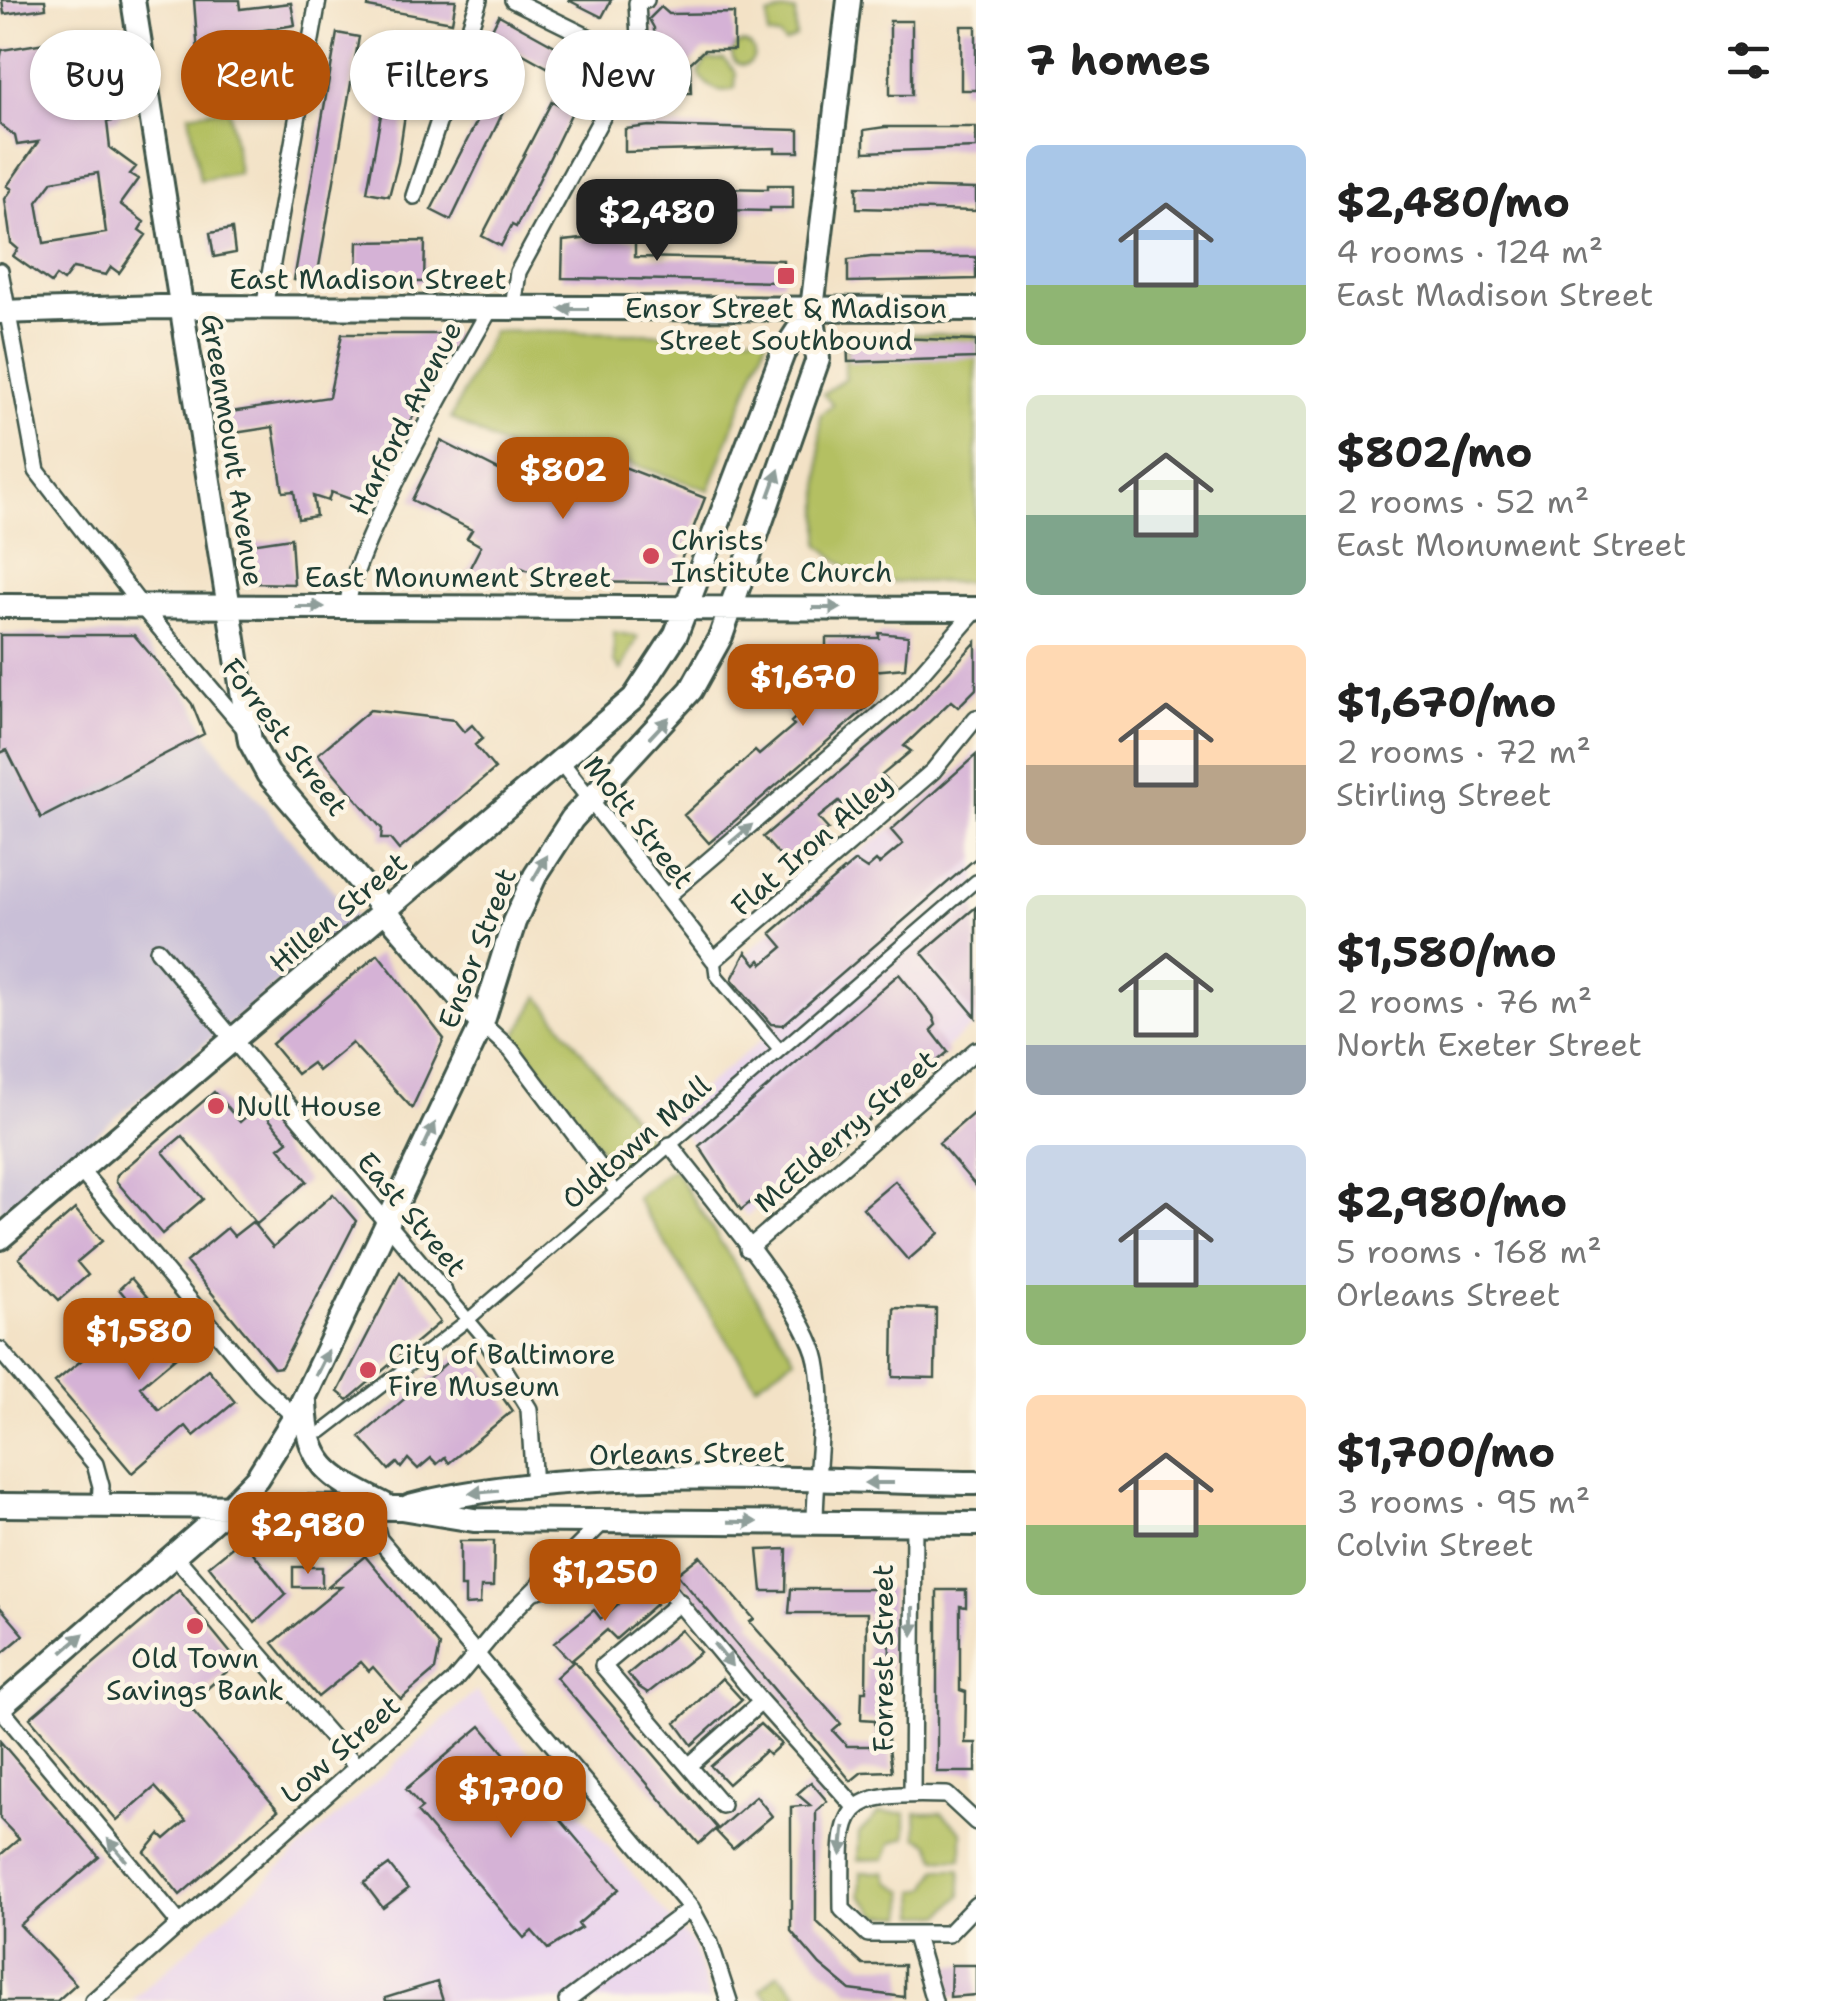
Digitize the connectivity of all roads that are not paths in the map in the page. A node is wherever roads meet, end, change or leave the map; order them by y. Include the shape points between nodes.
1 (134, 0) edge
2 (318, 0) edge
3 (478, 0) edge
4 (513, 0) edge
5 (850, 0) edge
6 (639, 1) edge
7 (574, 30) edge
8 (414, 196) dead end
9 (0, 271) edge
10 (182, 308) junction
11 (264, 309) junction
12 (502, 309) junction
13 (812, 309) junction
14 (976, 309) edge
15 (3, 312) edge
16 (0, 606) edge
17 (142, 607) junction
18 (227, 607) junction
19 (348, 607) junction
20 (688, 608) junction
21 (730, 608) junction
22 (976, 609) edge
23 (976, 718) edge
24 (246, 730) junction
25 (562, 762) junction
26 (591, 798) junction
27 (976, 881) edge
28 (666, 897) junction
29 (384, 913) junction
30 (158, 950) dead end
31 (714, 960) junction
32 (482, 1024) junction
33 (234, 1040) junction
34 (780, 1050) junction
35 (976, 1050) edge
36 (670, 1145) junction
37 (600, 1169) joint
38 (80, 1170) junction
39 (616, 1193) junction
40 (388, 1225) junction
41 (0, 1238) edge
42 (748, 1249) junction
43 (444, 1292) joint
44 (469, 1319) junction
45 (488, 1343) joint
46 (0, 1350) edge
47 (300, 1408) junction
48 (322, 1432) dead end
49 (815, 1482) junction
50 (976, 1483) edge
51 (534, 1488) junction
52 (0, 1505) edge
53 (100, 1507) junction
54 (228, 1508) junction
55 (388, 1508) junction
56 (606, 1520) junction
57 (815, 1523) junction
58 (914, 1523) junction
59 (976, 1524) edge
60 (174, 1556) junction
61 (532, 1592) junction
62 (680, 1602) junction
63 (476, 1657) junction
64 (760, 1702) junction
65 (0, 1708) edge
66 (689, 1766) junction
67 (356, 1767) junction
68 (912, 1794) junction
69 (722, 1804) dead end
70 (856, 1808) junction
71 (976, 1822) edge
72 (976, 1906) edge
73 (691, 1908) junction
74 (180, 1924) junction
75 (914, 1936) junction
76 (92, 2001) edge
77 (567, 2001) edge
78 (730, 2001) edge
79 (934, 2001) edge

1 - 10 main road, Greenmount Avenue
2 - 11 street
3 - 8 street
4 - 7 street
5 - 13 main road, Ensor Street
6 - 12 street, Harford Avenue via 632,64
9 - 15 street, Forrest Street
10 - 11 main road, East Madison Street
10 - 15 main road, East Madison Street
10 - 18 main road, Greenmount Avenue
11 - 12 main road, East Madison Street
13 -> 12 main road, East Madison Street
12 - 19 street, Harford Avenue via 387,504 347,588
13 - 14 main road, East Madison Street
13 - 20 main road, Ensor Street via 783,352
21 -> 13 main road, Ensor Street via 818,359
15 - 17 street, Forrest Street via 34,463
16 - 17 main road, East Monument Street
17 - 18 main road, East Monument Street
17 - 24 street, Forrest Street
18 -> 19 main road, East Monument Street
18 - 24 main road, Greenmount Avenue
19 - 20 main road, East Monument Street
20 - 21 main road, East Monument Street
20 - 25 main road, Hillen Street via 634,698
21 -> 22 main road, East Monument Street
26 -> 21 main road, Ensor Street via 691,690
28 -> 22 street via 902,695
23 - 31 street, Flat Iron Alley via 933,771
24 - 29 main road, Forrest Street via 268,774
25 - 26 street, Mott Street
25 - 29 main road, Hillen Street
26 - 28 street, Mott Street
32 -> 26 main road, Ensor Street via 530,886
27 - 34 street, Oldtown Mall
28 - 31 street, Mott Street
29 - 32 main road, Forrest Street
29 - 33 main road, Hillen Street
30 - 33 street, East Street
31 - 34 street via 716,976
32 - 37 street, Forrest Street via 511,1050
40 -> 32 main road, Ensor Street
33 - 38 main road, Hillen Street
33 - 40 street, East Street
34 - 36 street, Oldtown Mall
35 - 42 street, McElderry Street
36 - 39 street, Oldtown Mall
36 - 42 street
37 - 39 street, Forrest Street
38 - 41 main road, Hillen Street
38 - 47 street via 261,1385
39 - 44 street, Oldtown Mall
40 - 43 street, East Street
47 -> 40 main road, Ensor Street
42 - 49 street via 813,1345 820,1383
43 - 44 street, East Street
44 - 45 street, East Street
44 - 48 street, Oldtown Mall
45 - 51 street, East Street via 530,1409
46 - 53 street via 96,1464
47 - 54 main road, Ensor Street via 257,1478
47 - 55 main road via 324,1470
50 -> 49 main road, Orleans Street
49 - 51 main road, Orleans Street via 640,1480
49 - 57 street
51 -> 55 main road, Orleans Street
52 - 53 main road, Orleans Street
53 - 54 main road, Orleans Street
54 - 55 main road, Orleans Street
54 - 60 main road, Ensor Street
55 - 56 main road, Orleans Street via 474,1520
55 - 63 street via 379,1539
56 -> 57 main road, Orleans Street
56 - 61 street, Low Street
57 - 58 main road, Orleans Street
58 - 59 main road, Orleans Street
58 -> 68 street, Forrest Street
65 -> 60 main road, Ensor Street
60 - 67 street
61 - 62 street via 635,1562 651,1568
61 - 63 street, Low Street
62 -> 64 street
62 - 66 street via 603,1666
63 - 67 street, Low Street
63 - 73 street
64 - 66 street
64 - 70 street
74 -> 65 street
66 - 69 street
67 - 74 street, Low Street
68 - 70 street via 878,1793
68 - 71 street via 947,1795
70 -> 75 street via 841,1830 842,1909 868,1934
72 - 75 street via 948,1934
73 - 77 street
73 - 78 street
74 - 76 street, Low Street
75 - 79 street

